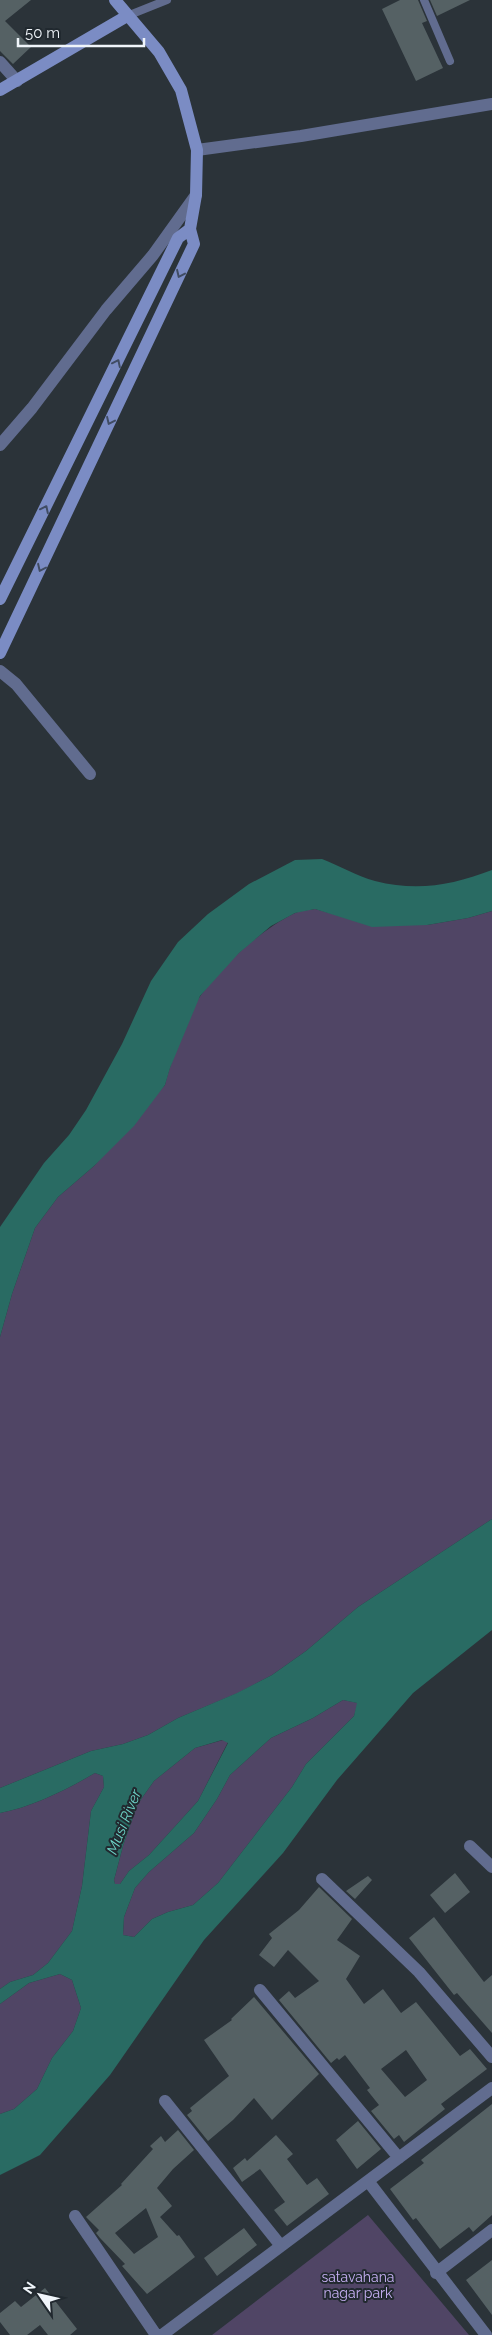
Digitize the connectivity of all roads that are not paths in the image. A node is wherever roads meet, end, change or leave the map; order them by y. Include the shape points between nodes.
1 (115, 0) edge
2 (166, 0) edge
3 (424, 0) edge
4 (127, 16) junction
5 (450, 61) dead end
6 (0, 62) edge
7 (17, 81) junction
8 (0, 90) edge
9 (492, 104) edge
10 (197, 150) junction
11 (196, 194) junction
12 (190, 229) junction
13 (0, 444) edge
14 (0, 599) edge
15 (0, 653) edge
16 (0, 671) edge
17 (90, 774) dead end
18 (470, 1846) dead end
19 (492, 1867) edge
20 (322, 1879) dead end
21 (260, 1990) dead end
22 (492, 2057) edge
23 (492, 2088) edge
24 (165, 2101) dead end
25 (399, 2158) junction
26 (368, 2181) junction
27 (75, 2216) dead end
28 (492, 2230) edge
29 (281, 2246) junction
30 (436, 2273) junction
31 (156, 2335) edge
32 (162, 2335) edge
33 (486, 2335) edge

1 - 4 street
2 - 4 lane
3 - 5 lane
4 - 7 street
4 - 10 street via 159,52 181,90
6 - 7 street
7 - 8 street
9 - 10 street
10 - 11 street
11 - 12 street
11 - 13 street via 153,256
14 -> 12 street via 178,238
12 -> 15 street via 194,244
16 - 17 street via 16,684
18 - 19 street
20 - 22 street via 419,1972
21 - 25 street
23 - 25 street
24 - 29 street
25 - 26 street
26 - 29 street
26 - 30 street
27 - 31 street
28 - 30 street
29 - 32 street
30 - 33 street

